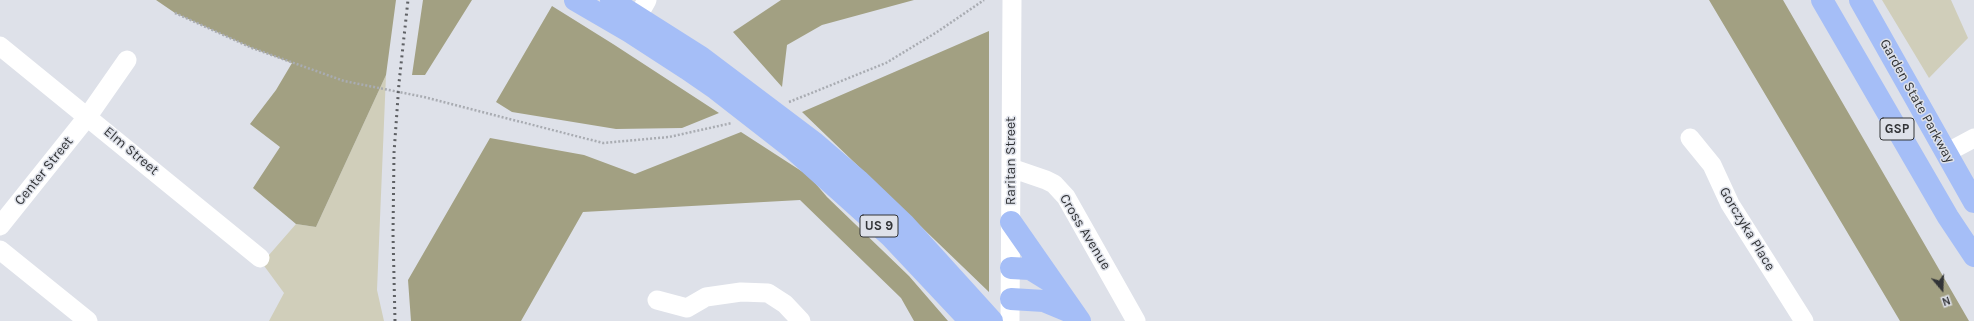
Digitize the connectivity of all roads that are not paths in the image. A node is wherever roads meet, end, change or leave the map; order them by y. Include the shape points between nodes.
1 (575, 0) edge
2 (611, 0) edge
3 (660, 0) edge
4 (1012, 0) edge
5 (1822, 0) edge
6 (1860, 0) edge
7 (644, 5) edge
8 (0, 46) edge
9 (127, 60) dead end
10 (88, 116) junction
11 (1690, 138) dead end
12 (1974, 138) edge
13 (1946, 153) junction
14 (1011, 168) junction
15 (1974, 202) edge
16 (1011, 222) junction
17 (0, 226) edge
18 (0, 250) edge
19 (1974, 256) edge
20 (260, 258) dead end
21 (1011, 268) junction
22 (1054, 284) junction
23 (1011, 299) junction
24 (657, 300) dead end
25 (965, 307) edge
26 (687, 314) edge
27 (1077, 318) edge
28 (88, 321) edge
29 (801, 321) edge
30 (992, 321) edge
31 (1010, 321) edge
32 (1136, 321) edge
33 (1804, 321) edge

1 - 25 highway, US 9 via 630,32 716,89 793,149
2 - 7 highway, US 9
3 - 7 street
4 - 14 street, Raritan Street
5 - 19 highway, GSP via 1948,217
6 - 13 highway, Garden State Parkway / GSP
7 - 25 highway, US 9 via 682,44 815,143 888,208
8 - 10 street, Elm Street
9 - 10 street, Center Street
10 - 17 street, Center Street
10 - 20 street, Elm Street
11 - 33 street, Gorczyka Place via 1712,165 1730,204
12 - 13 street
13 - 15 highway, Garden State Parkway / GSP
14 - 16 street, Raritan Street
14 - 32 street, Cross Avenue via 1050,182 1066,197
16 - 21 street, Raritan Street
16 - 22 highway
18 - 28 street
21 - 22 highway via 1030,269
21 - 23 street, Raritan Street
22 - 27 highway
23 - 27 highway via 1044,301
23 - 31 street, Raritan Street
24 - 26 street
25 - 30 highway, US 9
26 - 29 street via 706,298 741,292 768,293 785,304

